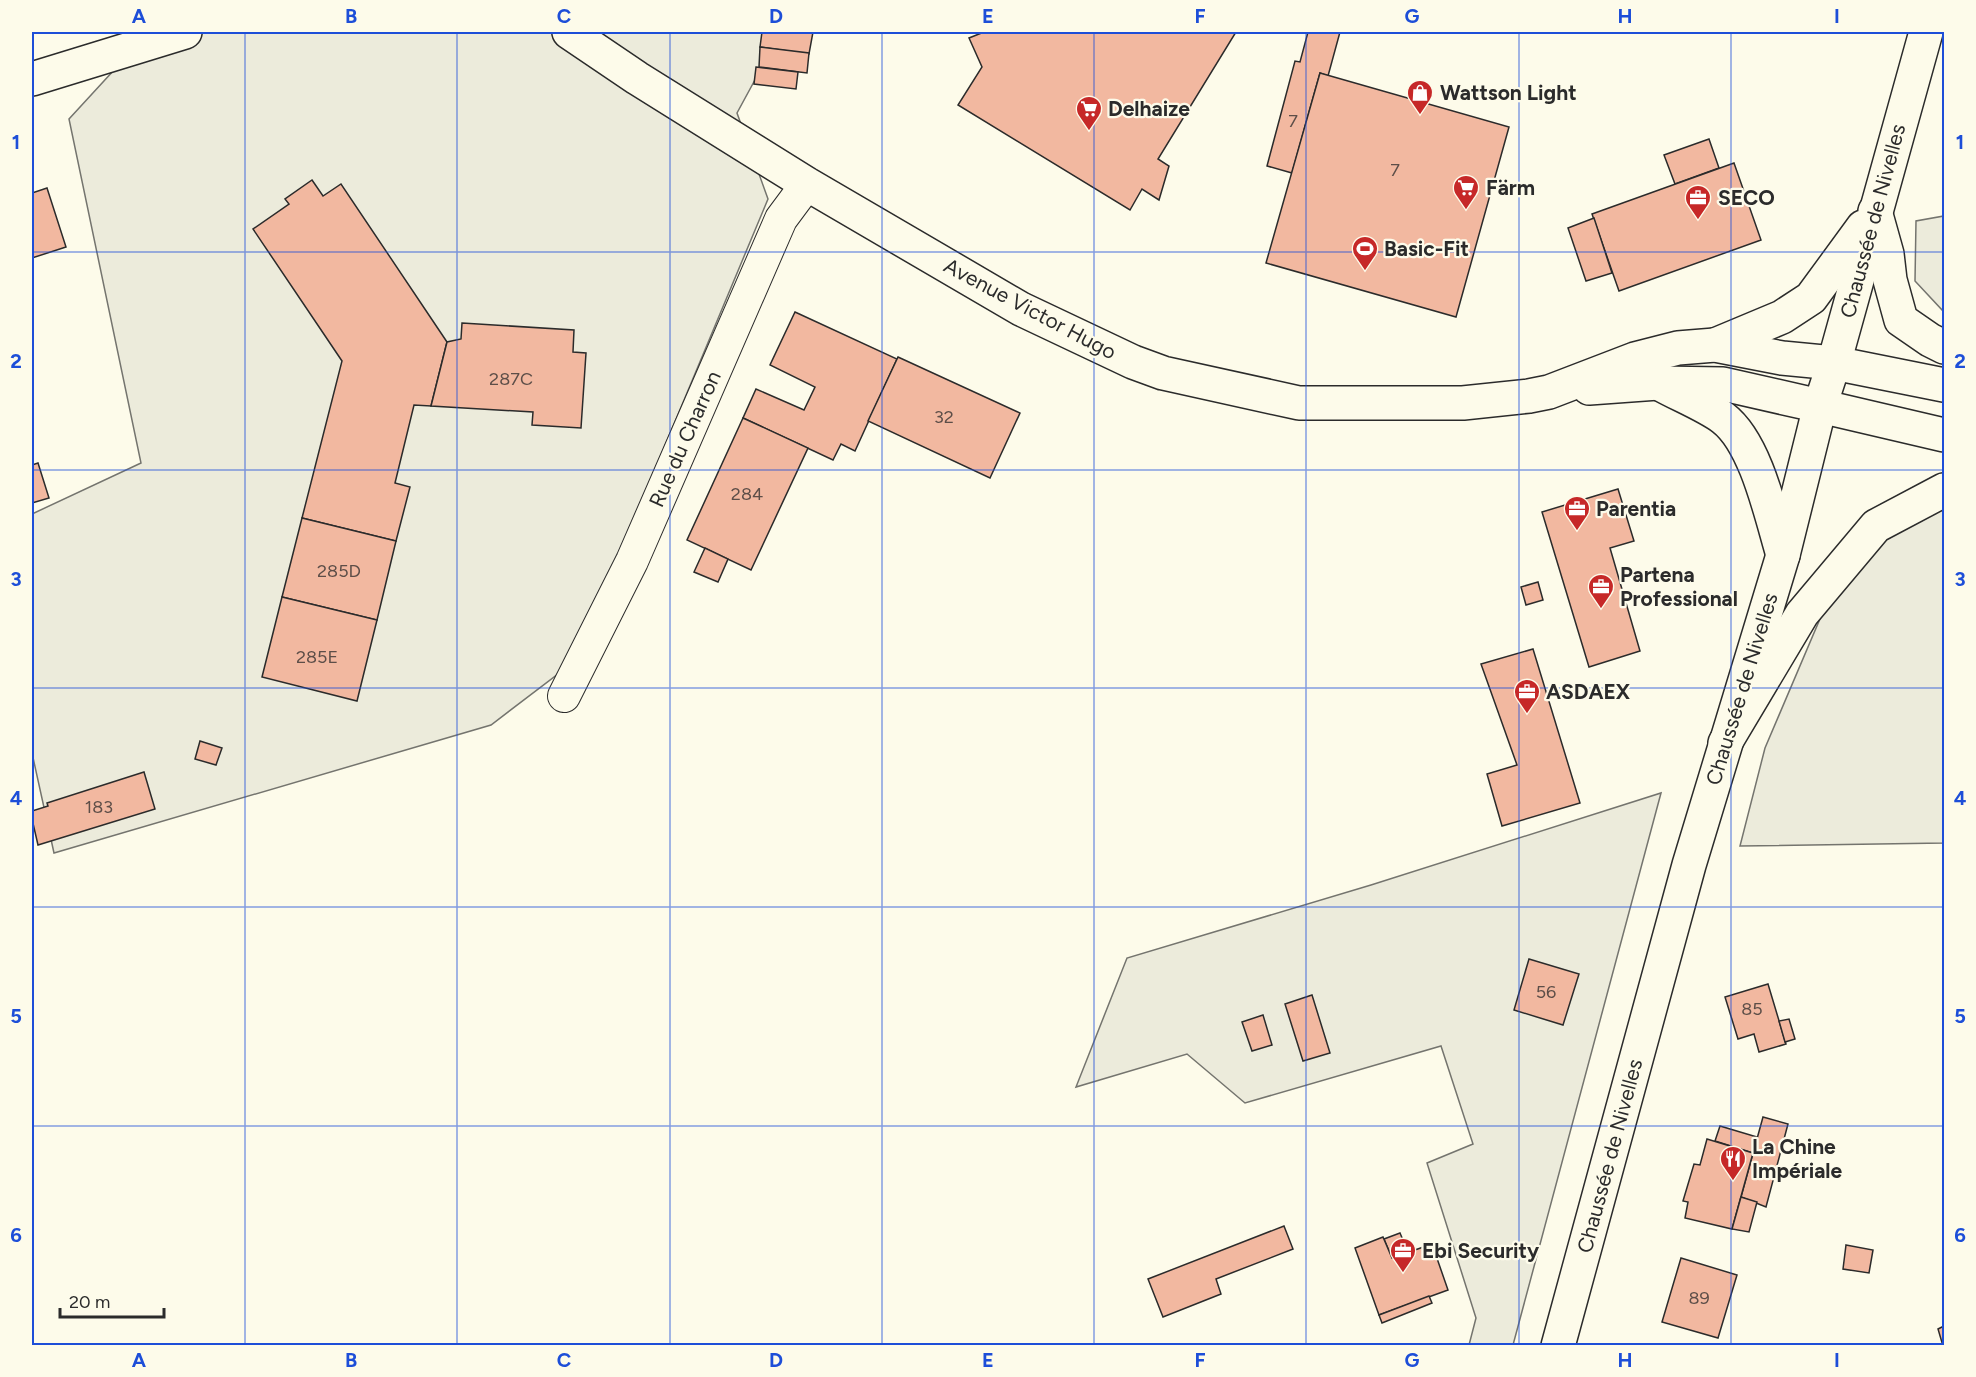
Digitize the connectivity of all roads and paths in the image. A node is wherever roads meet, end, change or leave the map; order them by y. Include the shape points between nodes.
1 (186, 32) edge
2 (569, 32) edge
3 (1926, 32) edge
4 (122, 41) edge
5 (32, 80) edge
6 (807, 184) junction
7 (1875, 211) junction
8 (1715, 345) junction
9 (1944, 347) edge
10 (1834, 363) junction
11 (1658, 383) junction
12 (1944, 385) edge
13 (1549, 392) junction
14 (1820, 406) junction
15 (1944, 435) edge
16 (1944, 490) edge
17 (1783, 555) junction
18 (564, 696) dead end
19 (1725, 743) junction
20 (1558, 1346) edge

1 - 4 main road
2 - 6 main road, Avenue Victor Hugo
3 - 7 main road, Chaussée de Nivelles
4 - 5 main road
6 - 13 main road, Avenue Victor Hugo via 1021,309 1163,373 1299,403 1463,403
6 - 18 street, Rue du Charron via 781,219 632,561
7 - 8 main road, Avenue Victor Hugo via 1811,298 1782,317
7 - 9 main road via 1901,320
7 - 10 main road, Chaussée de Nivelles
8 - 10 main road, Avenue Victor Hugo
8 - 13 main road, Avenue Victor Hugo via 1678,348 1635,359
10 - 12 main road, Avenue Victor Hugo
10 - 14 main road, Chaussée de Nivelles
11 - 13 main road, Avenue Victor Hugo
11 - 14 main road, Avenue Victor Hugo via 1723,384
11 - 17 main road via 1723,418 1744,444
14 - 15 main road, Avenue Victor Hugo
14 - 17 main road, Chaussée de Nivelles
16 - 19 main road via 1876,526 1802,614
17 - 19 main road, Chaussée de Nivelles
19 - 20 main road, Chaussée de Nivelles

